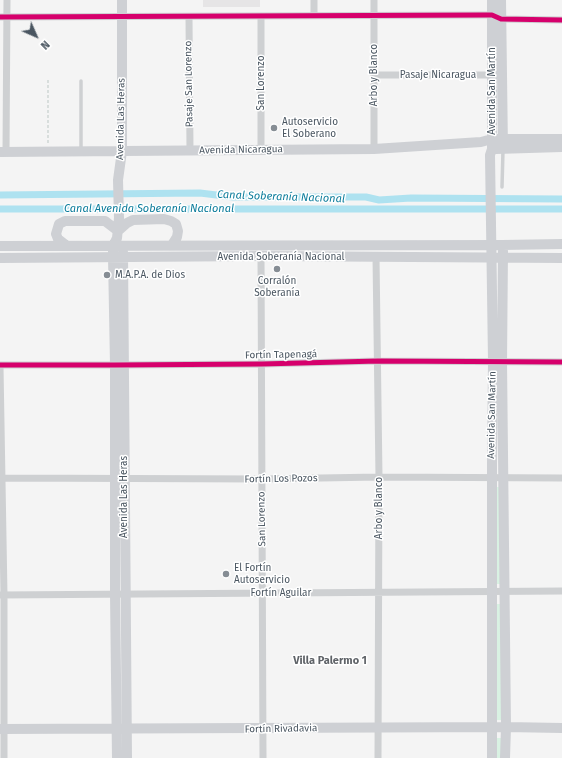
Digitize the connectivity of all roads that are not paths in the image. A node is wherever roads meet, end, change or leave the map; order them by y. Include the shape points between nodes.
1 (7, 0) edge
2 (122, 0) edge
3 (314, 0) edge
4 (374, 0) edge
5 (492, 0) edge
6 (501, 0) edge
7 (314, 15) junction
8 (262, 16) junction
9 (374, 16) junction
10 (3, 17) edge
11 (122, 17) junction
12 (189, 17) junction
13 (496, 17) junction
14 (562, 20) edge
15 (374, 75) junction
16 (497, 75) junction
17 (81, 81) dead end
18 (562, 139) edge
19 (492, 144) junction
20 (503, 144) junction
21 (562, 147) edge
22 (374, 149) junction
23 (261, 150) junction
24 (81, 151) junction
25 (122, 151) junction
26 (190, 151) junction
27 (3, 152) edge
28 (502, 187) dead end
29 (118, 240) junction
30 (562, 244) edge
31 (172, 245) junction
32 (339, 245) junction
33 (491, 245) junction
34 (502, 245) junction
35 (0, 246) edge
36 (67, 246) junction
37 (261, 256) junction
38 (274, 256) junction
39 (118, 257) junction
40 (0, 258) edge
41 (376, 258) junction
42 (492, 258) junction
43 (503, 258) junction
44 (562, 258) edge
45 (378, 361) junction
46 (497, 361) junction
47 (562, 362) edge
48 (262, 364) junction
49 (119, 365) junction
50 (0, 366) edge
51 (379, 477) junction
52 (492, 477) junction
53 (1, 478) edge
54 (503, 478) junction
55 (562, 478) edge
56 (120, 479) junction
57 (262, 479) junction
58 (562, 592) edge
59 (379, 593) junction
60 (493, 593) junction
61 (504, 593) junction
62 (120, 594) junction
63 (263, 594) junction
64 (2, 596) edge
65 (506, 727) junction
66 (378, 728) junction
67 (492, 728) junction
68 (562, 728) edge
69 (2, 729) edge
70 (122, 729) junction
71 (263, 729) junction
72 (4, 758) edge
73 (117, 758) edge
74 (127, 758) edge
75 (263, 758) edge
76 (378, 758) edge
77 (492, 758) edge
78 (505, 758) edge

1 - 10 street
2 - 11 main road, Avenida Las Heras
3 - 7 street
4 - 9 street, Arbo y Blanco
5 - 13 main road, Avenida San Martín
6 - 13 main road, Avenida San Martín
7 - 8 street
7 - 9 street
8 - 12 street
8 - 23 street, San Lorenzo
9 - 13 street
9 - 15 street, Arbo y Blanco
10 - 11 street
10 - 27 street
11 - 12 street
11 - 25 main road, Avenida Las Heras
12 - 26 street, Pasaje San Lorenzo
13 - 14 street
13 - 16 main road, Avenida San Martín
15 - 16 street, Pasaje Nicaragua
15 - 22 street, Arbo y Blanco
16 - 19 main road, Avenida San Martín
16 - 20 main road, Avenida San Martín
17 - 24 lane
18 - 20 main road, Avenida Nicaragua
19 - 20 main road, Avenida Nicaragua
19 - 22 main road, Avenida Nicaragua via 481,142
19 - 33 main road, Avenida San Martín
20 - 21 main road, Avenida Nicaragua
20 - 28 lane, Avenida San Martín
22 - 23 main road, Avenida Nicaragua
23 - 26 main road, Avenida Nicaragua
24 - 25 main road, Avenida Nicaragua
24 - 27 main road, Avenida Nicaragua
25 - 26 main road, Avenida Nicaragua
25 - 29 main road, Avenida Las Heras via 118,180
29 - 31 main road, Avenida Soberanía Nacional
29 - 31 main road via 127,223 133,220 164,219 176,224 177,237
29 - 36 main road, Avenida Soberanía Nacional
29 - 36 main road via 105,220 65,221 59,224 56,234
29 - 39 main road, Avenida Las Heras
30 - 34 main road, Avenida Soberanía Nacional
31 - 32 main road, Avenida Soberanía Nacional
32 - 33 main road, Avenida Soberanía Nacional
32 - 38 main road
33 - 34 main road, Avenida Soberanía Nacional
33 - 42 main road, Avenida San Martín
34 - 43 main road, Avenida San Martín
35 - 36 main road, Avenida Soberanía Nacional
37 - 38 main road, Avenida Soberanía Nacional
37 - 39 main road, Avenida Soberanía Nacional
37 - 48 street, San Lorenzo
38 - 41 main road, Avenida Soberanía Nacional
39 - 40 main road, Avenida Soberanía Nacional
39 - 49 main road, Avenida Las Heras
41 - 42 main road, Avenida Soberanía Nacional
41 - 45 street, Arbo y Blanco
42 - 43 main road, Avenida Soberanía Nacional
42 - 46 main road, Avenida San Martín
43 - 44 main road, Avenida Soberanía Nacional
43 - 46 main road, Avenida San Martín
45 - 46 street, Fortín Tapenagá
45 - 48 street, Fortín Tapenagá
45 - 51 street, Arbo y Blanco
46 - 47 street, Fortín Tapenagá
46 - 52 main road, Avenida San Martín
46 - 54 main road, Avenida San Martín
48 - 49 street, Fortín Tapenagá
48 - 57 street, San Lorenzo
49 - 50 street, Fortín Tapenagá
49 - 56 main road, Avenida Las Heras
50 - 53 street
51 - 52 street, Fortín Los Pozos
51 - 57 street, Fortín Los Pozos
51 - 59 street, Arbo y Blanco
52 - 54 street, Fortín Los Pozos
52 - 60 main road, Avenida San Martín
53 - 56 street, Fortín Los Pozos
53 - 64 street
54 - 55 street, Fortín Los Pozos
54 - 61 main road, Avenida San Martín
56 - 57 street, Fortín Los Pozos
56 - 62 main road, Avenida Las Heras
57 - 63 street, San Lorenzo
58 - 61 street, Fortín Aguilar
59 - 60 street, Fortín Aguilar
59 - 63 street, Fortín Aguilar
59 - 66 street, Arbo y Blanco
60 - 61 street, Fortín Aguilar
60 - 67 main road, Avenida San Martín
61 - 65 main road, Avenida San Martín
62 - 63 street, Fortín Aguilar
62 - 64 street, Fortín Aguilar
62 - 70 main road, Avenida Las Heras
63 - 71 street, San Lorenzo
64 - 69 street
65 - 67 main road, Fortín Rivadavia
65 - 68 main road, Fortín Rivadavia
65 - 78 main road, Avenida San Martín
66 - 67 main road, Fortín Rivadavia
66 - 71 main road, Fortín Rivadavia
66 - 76 street, Arbo y Blanco
67 - 77 main road, Avenida San Martín
69 - 70 main road, Fortín Rivadavia
69 - 72 street
70 - 71 main road, Fortín Rivadavia
70 - 73 main road, Avenida Las Heras
70 - 74 main road, Avenida Las Heras
71 - 75 street, San Lorenzo

